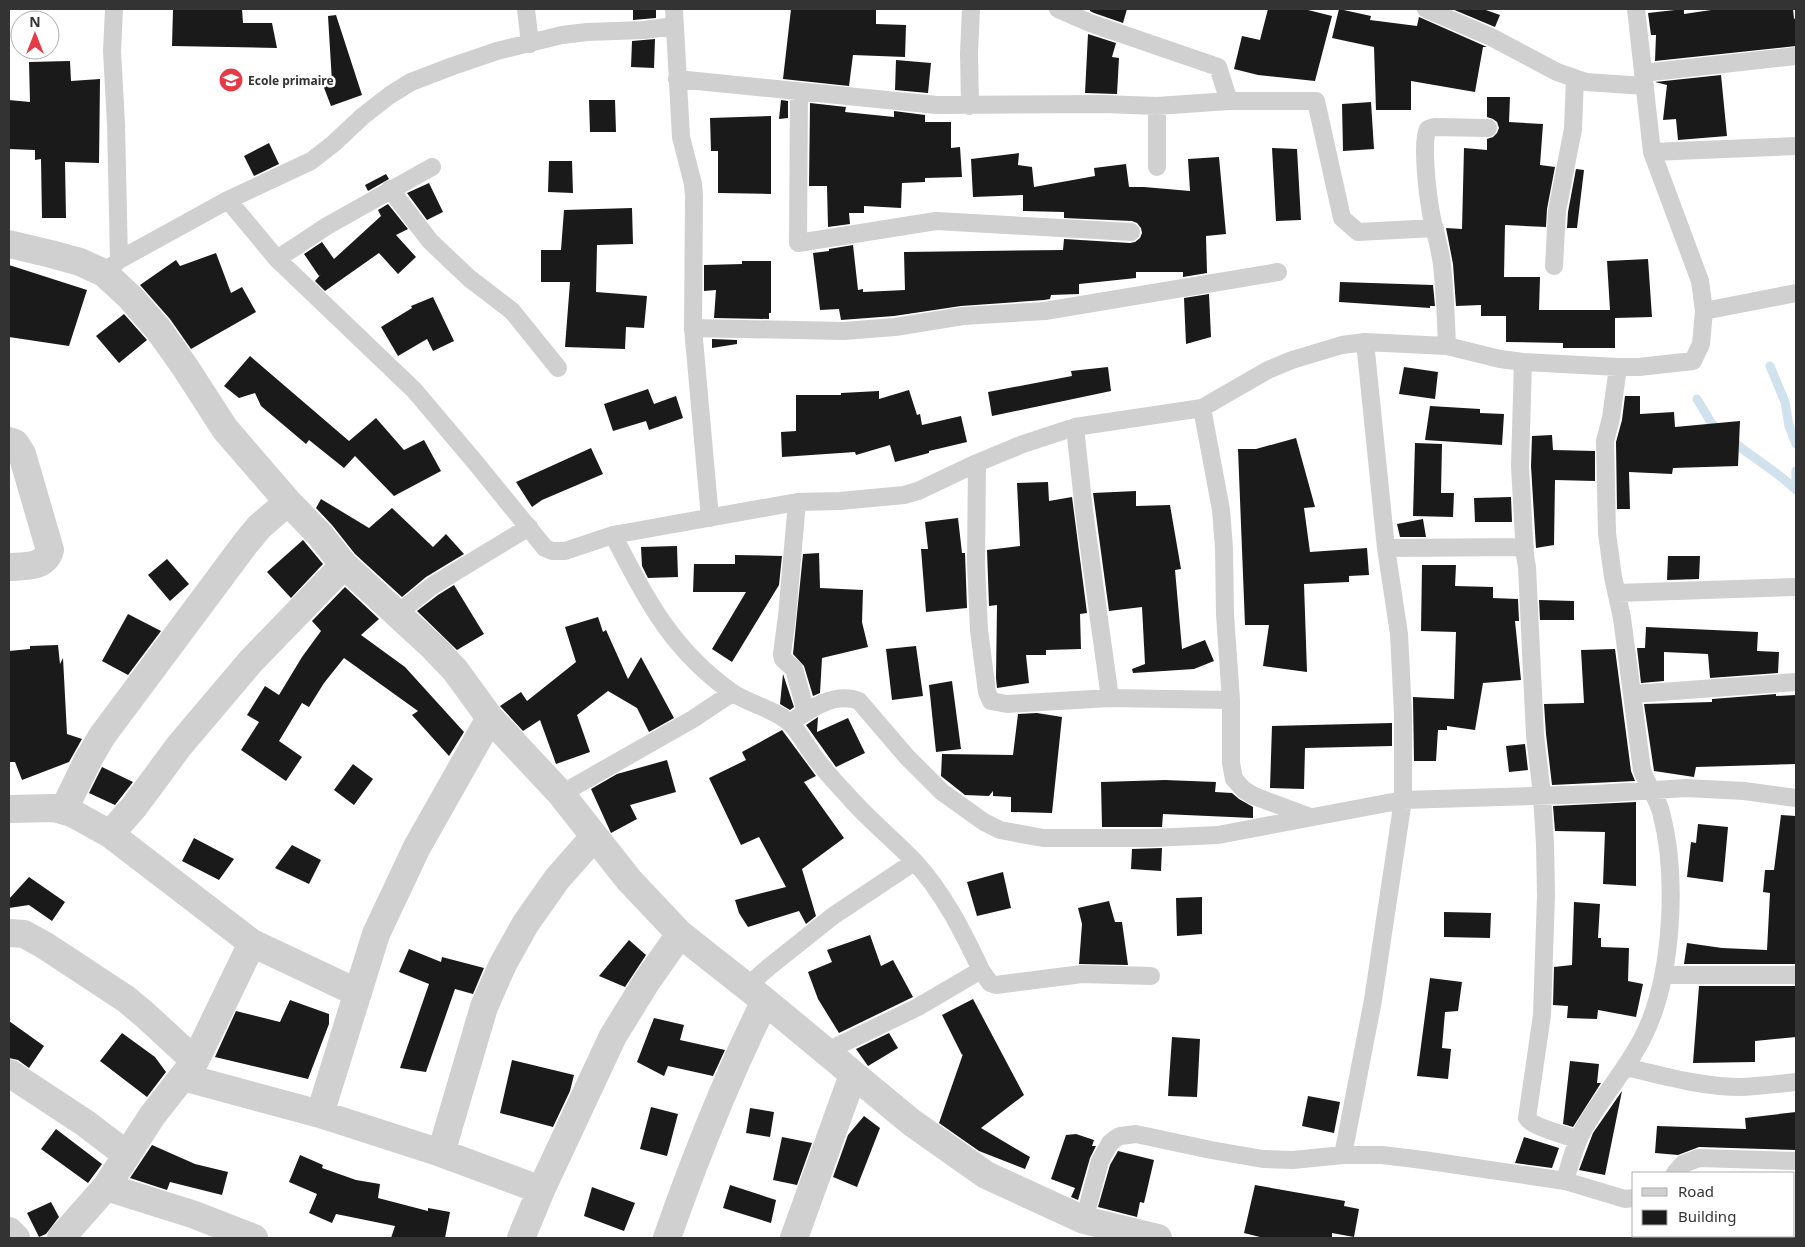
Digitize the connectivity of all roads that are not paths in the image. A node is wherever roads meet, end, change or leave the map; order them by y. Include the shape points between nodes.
1 (114, 9) edge
2 (526, 9) edge
3 (971, 9) edge
4 (1058, 9) edge
5 (1426, 9) edge
6 (1636, 9) edge
7 (674, 17) edge
8 (530, 44) junction
9 (1796, 56) edge
10 (1575, 78) junction
11 (677, 79) junction
12 (1644, 80) junction
13 (799, 92) junction
14 (1229, 101) junction
15 (970, 106) junction
16 (1157, 106) junction
17 (1488, 128) dead end
18 (1796, 146) edge
19 (1652, 152) junction
20 (432, 167) dead end
21 (1157, 167) dead end
22 (390, 189) junction
23 (228, 200) junction
24 (1435, 228) junction
25 (1131, 232) dead end
26 (9, 244) edge
27 (277, 259) junction
28 (112, 266) junction
29 (1554, 266) dead end
30 (1278, 272) dead end
31 (1796, 293) edge
32 (1704, 311) junction
33 (693, 328) junction
34 (1365, 342) junction
35 (1447, 346) junction
36 (1523, 362) junction
37 (1618, 367) junction
38 (558, 368) dead end
39 (1202, 408) junction
40 (1075, 427) junction
41 (9, 440) edge
42 (977, 462) junction
43 (288, 502) junction
44 (797, 502) junction
45 (710, 518) junction
46 (529, 527) junction
47 (613, 536) junction
48 (1525, 547) junction
49 (1386, 548) junction
50 (344, 565) junction
51 (9, 567) edge
52 (1796, 586) edge
53 (1617, 593) junction
54 (396, 614) junction
55 (1796, 682) edge
56 (732, 693) junction
57 (1633, 694) junction
58 (1110, 698) junction
59 (1231, 700) junction
60 (806, 712) junction
61 (490, 718) junction
62 (790, 724) junction
63 (1651, 791) junction
64 (561, 794) junction
65 (1542, 795) junction
66 (1796, 798) edge
67 (1403, 800) junction
68 (9, 809) edge
69 (64, 809) junction
70 (1312, 818) junction
71 (110, 834) junction
72 (594, 837) junction
73 (914, 862) junction
74 (9, 933) edge
75 (680, 934) junction
76 (252, 943) junction
77 (981, 970) junction
78 (1664, 975) junction
79 (1796, 975) edge
80 (1151, 976) dead end
81 (358, 993) junction
82 (755, 995) junction
83 (825, 1052) junction
84 (1626, 1067) junction
85 (189, 1069) junction
86 (9, 1073) edge
87 (853, 1075) junction
88 (1796, 1082) edge
89 (320, 1114) junction
90 (1578, 1140) junction
91 (441, 1153) junction
92 (127, 1155) junction
93 (1343, 1155) junction
94 (1796, 1161) edge
95 (1676, 1172) edge
96 (1564, 1181) junction
97 (106, 1187) junction
98 (541, 1190) junction
99 (1632, 1198) edge
100 (1084, 1220) junction
101 (9, 1231) edge
102 (16, 1238) edge
103 (61, 1238) edge
104 (254, 1238) edge
105 (521, 1238) edge
106 (667, 1238) edge
107 (794, 1238) edge
108 (1158, 1238) edge

1 - 28 lane via 112,51 116,124
2 - 8 lane
3 - 15 lane
4 - 14 lane via 1090,24 1218,67
5 - 10 lane
6 - 12 lane
7 - 8 lane via 644,30 571,33
7 - 11 lane
8 - 23 lane via 497,51 412,82 363,116 311,161
9 - 12 lane
10 - 12 lane via 1586,82
10 - 29 lane via 1573,129 1557,211
11 - 13 lane
11 - 33 lane via 682,136 694,196
12 - 19 lane
13 - 15 lane
13 - 25 lane via 798,243 936,221
14 - 16 lane
14 - 24 lane via 1316,101 1342,218 1358,232
15 - 16 lane
16 - 21 lane
17 - 24 lane via 1434,127 1426,131 1425,160
18 - 19 lane
19 - 32 lane via 1685,246 1695,265
20 - 22 lane
22 - 27 lane
22 - 38 lane via 430,241 469,278 512,311
23 - 27 lane
23 - 28 lane
24 - 35 lane via 1442,267
26 - 28 street via 80,262
27 - 46 lane via 414,390
28 - 43 street via 130,297 158,329 225,429
30 - 33 lane via 1045,311 963,316 867,330
31 - 32 lane
32 - 37 lane via 1701,344 1692,361
33 - 45 lane
34 - 35 lane
34 - 39 lane via 1342,345 1292,360
34 - 49 lane
35 - 36 lane
36 - 37 lane
36 - 48 lane via 1520,466
37 - 53 lane via 1605,440 1607,533
39 - 40 lane
39 - 59 lane via 1221,510
40 - 42 lane
40 - 58 lane
41 - 51 street via 22,454 50,550 42,562
42 - 44 lane via 904,495
42 - 58 lane via 979,630 990,700 1007,704
43 - 50 street
43 - 69 street via 245,544 122,708 88,760
44 - 45 lane
44 - 60 lane via 782,659 794,669
45 - 47 lane
46 - 47 lane via 545,548 552,551 565,551
46 - 54 lane via 432,586
47 - 56 lane via 663,625 685,653
48 - 49 lane
48 - 65 lane via 1535,735
49 - 67 lane via 1399,634
50 - 54 street
50 - 71 street via 251,661
52 - 53 lane
53 - 57 lane
54 - 61 street via 455,670
55 - 57 lane
56 - 62 lane
56 - 64 lane
57 - 63 lane via 1642,770
58 - 59 lane
59 - 70 lane via 1232,763 1236,782 1260,799
60 - 62 lane
60 - 70 lane via 828,701 849,698 858,701 942,792 984,822 1016,834 1043,838 1218,835
61 - 64 street
61 - 81 street via 417,847 376,934
62 - 73 lane via 850,799
63 - 65 lane
63 - 66 lane via 1709,788
63 - 78 lane via 1660,810 1670,862 1670,913
64 - 72 street
65 - 67 lane
65 - 90 lane via 1546,895 1542,1015 1527,1118
67 - 70 lane
67 - 93 lane via 1374,1000
68 - 69 street
69 - 71 street
71 - 76 street
72 - 75 street via 628,880
72 - 91 street via 557,879 526,923 503,964 484,1007
73 - 77 lane via 937,889
73 - 82 lane via 833,916 769,967
74 - 85 street via 24,934 44,945 126,999 144,1014
75 - 82 street
75 - 98 street via 613,1036
76 - 81 street
76 - 85 street
77 - 80 lane via 990,983 996,985 1082,974
77 - 83 lane via 918,1007
78 - 79 lane
78 - 84 lane via 1654,1015
81 - 89 street
82 - 83 street
82 - 106 street via 751,1029 705,1135
83 - 87 street
84 - 88 lane via 1669,1078 1718,1085 1741,1087
84 - 90 lane
85 - 89 street
85 - 92 street via 152,1116
86 - 92 street
87 - 100 street via 918,1128 986,1175
87 - 107 street
89 - 91 street
90 - 96 lane
91 - 98 street
92 - 97 street
93 - 96 lane via 1390,1156
93 - 100 lane via 1263,1159 1136,1134 1120,1136 1110,1143 1100,1161
94 - 95 lane via 1699,1158 1683,1164
96 - 99 lane
97 - 103 street
97 - 104 street
98 - 105 street
100 - 108 street
101 - 102 street

